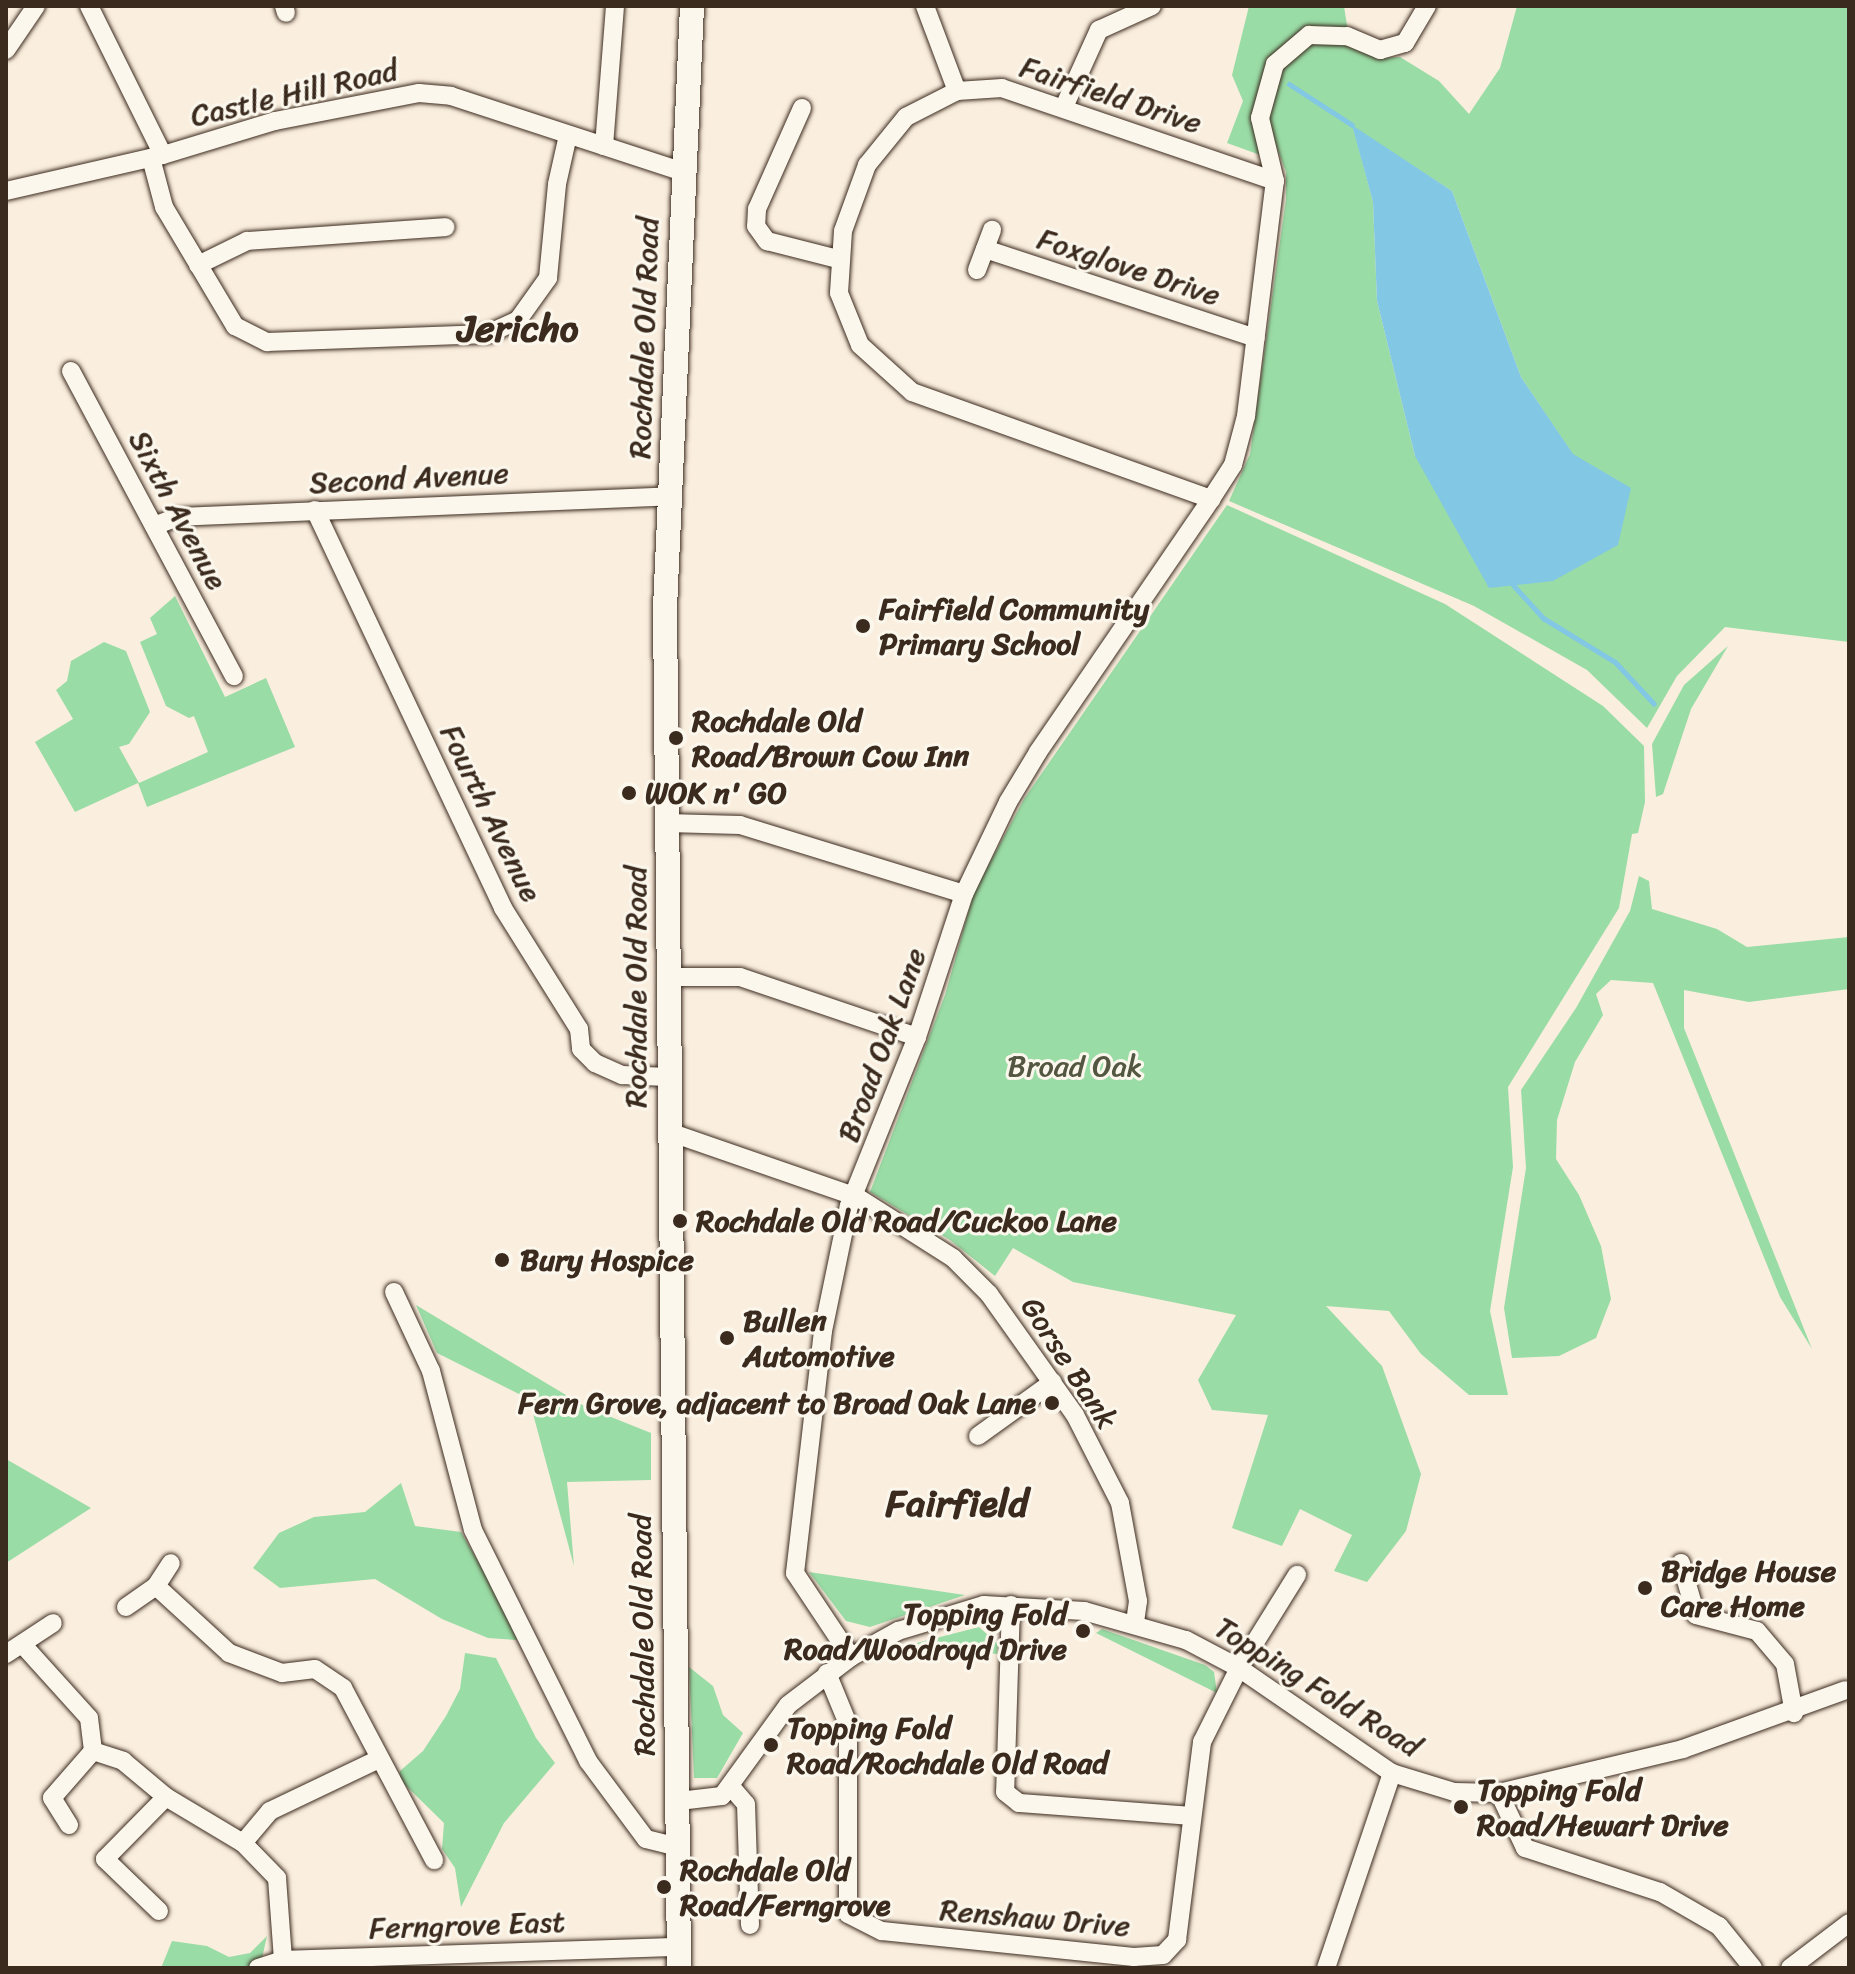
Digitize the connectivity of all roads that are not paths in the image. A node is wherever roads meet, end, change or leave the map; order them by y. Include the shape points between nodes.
1 (36, 6) edge
2 (89, 6) edge
3 (615, 6) edge
4 (692, 6) edge
5 (925, 6) edge
6 (1152, 6) edge
7 (1427, 6) edge
8 (6, 50) edge
9 (957, 91) junction
10 (1064, 107) junction
11 (802, 108) dead end
12 (568, 135) junction
13 (604, 146) junction
14 (157, 156) junction
15 (684, 172) junction
16 (1275, 181) junction
17 (6, 191) edge
18 (446, 227) dead end
19 (992, 230) dead end
20 (985, 249) junction
21 (838, 259) junction
22 (198, 265) junction
23 (977, 270) dead end
24 (1256, 338) junction
25 (71, 371) dead end
26 (669, 496) junction
27 (1211, 499) junction
28 (315, 510) junction
29 (154, 526) junction
30 (234, 676) dead end
31 (667, 823) junction
32 (964, 894) junction
33 (668, 977) junction
34 (917, 1037) junction
35 (667, 1077) junction
36 (669, 1132) junction
37 (857, 1197) junction
38 (394, 1292) dead end
39 (1053, 1382) junction
40 (978, 1436) dead end
41 (171, 1563) dead end
42 (1681, 1563) dead end
43 (1297, 1575) dead end
44 (156, 1586) junction
45 (1011, 1605) junction
46 (126, 1607) dead end
47 (1135, 1622) junction
48 (53, 1623) dead end
49 (23, 1645) junction
50 (6, 1654) edge
51 (851, 1657) junction
52 (1239, 1668) junction
53 (827, 1673) junction
54 (1846, 1690) dead end
55 (1794, 1713) junction
56 (93, 1751) junction
57 (377, 1760) junction
58 (1392, 1773) junction
59 (732, 1788) junction
60 (1499, 1793) junction
61 (166, 1797) junction
62 (679, 1801) junction
63 (1190, 1816) junction
64 (69, 1825) dead end
65 (243, 1843) junction
66 (677, 1847) junction
67 (434, 1860) dead end
68 (159, 1911) dead end
69 (1849, 1923) edge
70 (750, 1925) dead end
71 (679, 1958) edge
72 (283, 1960) junction
73 (258, 1968) edge
74 (1326, 1968) edge
75 (1753, 1968) edge
76 (1790, 1968) edge

1 - 8 street
2 - 14 street
3 - 13 street
4 - 15 main road, Rochdale Old Road
5 - 9 street
6 - 10 street via 1099,30
7 - 16 street via 1405,43 1380,50 1347,36 1309,35 1275,64 1260,118
9 - 10 street, Fairfield Drive via 1002,88
9 - 21 street, Fairfield Drive via 906,117 879,146 854,197
10 - 16 street, Fairfield Drive
11 - 21 street via 757,209 756,226 767,241
12 - 13 street, Castle Hill Road
12 - 14 street, Castle Hill Road via 451,96 406,93 275,121
12 - 22 street via 557,184 548,278 538,298 507,327 488,334 267,342 235,326
13 - 15 street, Castle Hill Road
14 - 17 street, Castle Hill Road
14 - 22 street via 164,207
15 - 26 main road, Rochdale Old Road
16 - 24 street
18 - 22 street via 247,241
19 - 20 street
20 - 23 street
20 - 24 street, Foxglove Drive
21 - 27 street, Fairfield Drive via 839,293 850,326 876,362 912,392
24 - 27 street via 1239,449
25 - 29 street, Sixth Avenue
26 - 28 street, Second Avenue
26 - 31 main road, Rochdale Old Road
27 - 32 street, Broad Oak Lane via 1038,752
28 - 29 street, Second Avenue via 177,517
28 - 35 street, Fourth Avenue via 503,908 579,1029 581,1049 595,1063 622,1075
29 - 30 street, Sixth Avenue
31 - 32 street via 740,825
31 - 33 main road, Rochdale Old Road
32 - 34 street, Broad Oak Lane
33 - 34 street via 740,977
33 - 35 main road, Rochdale Old Road
34 - 37 street, Broad Oak Lane
35 - 36 main road, Rochdale Old Road
36 - 37 street, Gorse Bank
36 - 62 main road, Rochdale Old Road
37 - 39 street, Gorse Bank via 953,1258 989,1294
37 - 51 street, Broad Oak Lane via 849,1206 836,1254 823,1331 795,1573
38 - 66 street via 431,1371 473,1530 588,1761 646,1839
39 - 40 street
39 - 47 street, Gorse Bank via 1120,1503 1138,1601
41 - 44 street
42 - 55 street via 1696,1615 1757,1631 1785,1664
43 - 52 street, Renshaw Drive
44 - 46 street
44 - 57 street via 229,1653 282,1673 315,1669 343,1688
45 - 47 street, Topping Fold Road
45 - 51 street, Topping Fold Road via 939,1615
45 - 63 street via 1005,1792 1019,1803
47 - 52 street, Topping Fold Road via 1186,1640
48 - 49 street
49 - 50 street
49 - 56 street via 89,1718
51 - 53 street, Topping Fold Road
52 - 58 street, Topping Fold Road
52 - 63 street, Renshaw Drive via 1202,1742
53 - 59 street, Topping Fold Road via 788,1705
53 - 63 street, Renshaw Drive via 848,1724 848,1914 882,1931 1134,1957 1163,1955 1177,1940
54 - 55 street, Topping Fold Road
55 - 60 street, Topping Fold Road via 1683,1749
56 - 61 street via 123,1761
56 - 64 street via 52,1798
57 - 65 street via 270,1811
57 - 67 street
58 - 60 street, Topping Fold Road via 1454,1792
58 - 74 street
59 - 62 street via 710,1799
59 - 70 street via 746,1804
60 - 75 street via 1525,1848 1660,1892 1719,1926
61 - 65 street
61 - 68 street via 99,1853
62 - 66 main road, Rochdale Old Road
65 - 72 street via 277,1878
66 - 71 main road, Rochdale Old Road
69 - 76 street
71 - 72 street, Ferngrove East
72 - 73 street, Ferngrove East

